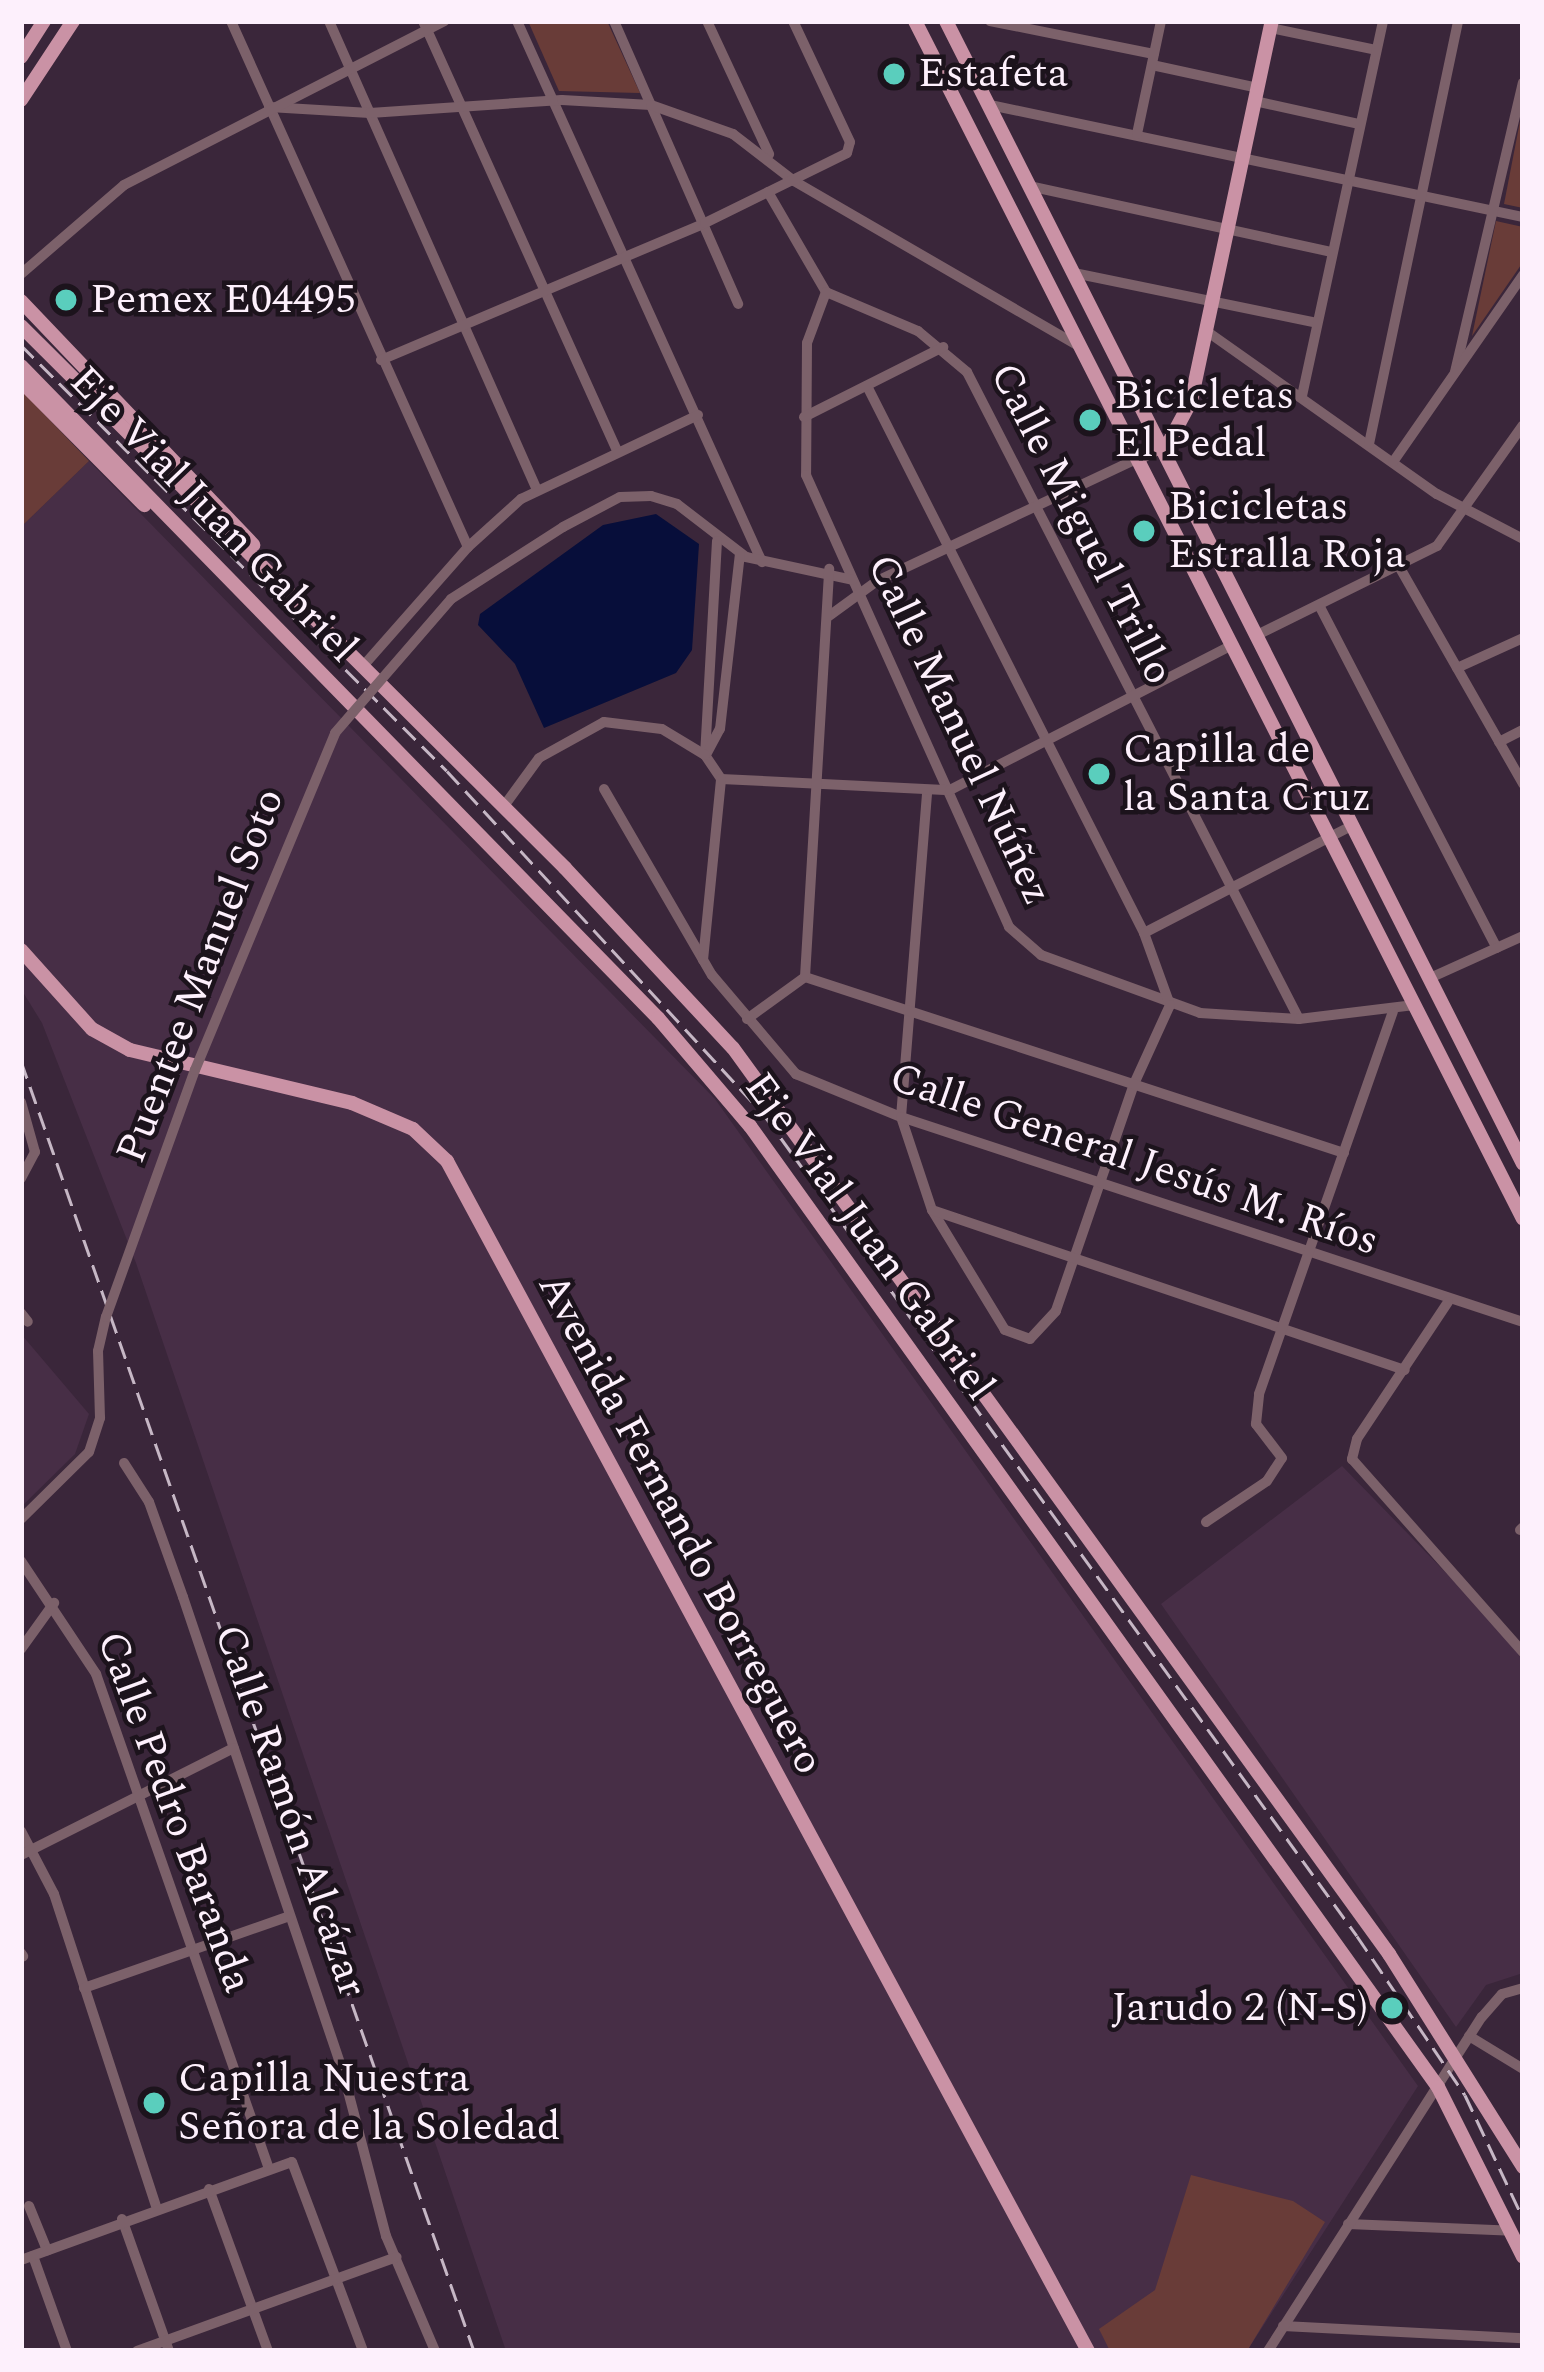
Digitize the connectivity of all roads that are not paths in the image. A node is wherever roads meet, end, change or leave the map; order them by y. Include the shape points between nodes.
1 (44, 21) edge
2 (73, 21) edge
3 (231, 21) edge
4 (329, 21) edge
5 (444, 21) edge
6 (517, 21) edge
7 (614, 21) edge
8 (707, 21) edge
9 (794, 21) edge
10 (914, 21) edge
11 (946, 21) edge
12 (990, 21) edge
13 (1161, 21) edge
14 (1382, 21) edge
15 (1458, 21) edge
16 (1271, 25) edge
17 (425, 26) edge
18 (1376, 50) junction
19 (21, 57) edge
20 (1153, 59) junction
21 (351, 66) junction
22 (1523, 83) edge
23 (1257, 94) junction
24 (21, 100) edge
25 (554, 101) junction
26 (651, 105) junction
27 (990, 105) junction
28 (268, 107) junction
29 (461, 108) junction
30 (370, 113) junction
31 (1359, 124) junction
32 (1137, 134) junction
33 (770, 156) junction
34 (1243, 157) junction
35 (1348, 180) junction
36 (794, 181) junction
37 (1030, 186) junction
38 (768, 192) junction
39 (1418, 195) junction
40 (1495, 211) junction
41 (1523, 217) edge
42 (705, 223) junction
43 (1227, 228) junction
44 (1332, 252) junction
45 (626, 255) junction
46 (1074, 273) junction
47 (21, 274) edge
48 (1523, 275) edge
49 (547, 291) junction
50 (826, 292) junction
51 (21, 301) edge
52 (1211, 301) junction
53 (738, 304) dead end
54 (1317, 323) junction
55 (466, 325) junction
56 (21, 326) edge
57 (1205, 330) junction
58 (943, 346) junction
59 (1087, 350) junction
60 (381, 360) junction
61 (21, 366) edge
62 (1455, 372) junction
63 (21, 381) edge
64 (867, 386) junction
65 (1302, 396) junction
66 (698, 416) junction
67 (804, 417) junction
68 (1523, 425) edge
69 (1369, 443) junction
70 (1160, 448) junction
71 (617, 450) junction
72 (1138, 458) junction
73 (1393, 462) junction
74 (537, 490) junction
75 (1033, 502) junction
76 (1465, 512) junction
77 (1523, 539) edge
78 (717, 541) junction
79 (947, 545) junction
80 (468, 547) junction
81 (740, 554) junction
82 (762, 562) junction
83 (1400, 568) junction
84 (829, 569) junction
85 (223, 570) junction
86 (277, 578) junction
87 (857, 586) junction
88 (1321, 607) junction
89 (829, 616) junction
90 (1255, 636) junction
91 (1523, 638) edge
92 (1232, 645) junction
93 (364, 665) junction
94 (1457, 668) junction
95 (1133, 697) junction
96 (1523, 730) edge
97 (1048, 740) junction
98 (1499, 742) junction
99 (706, 755) junction
100 (721, 779) junction
101 (1523, 784) edge
102 (817, 785) junction
103 (604, 789) dead end
104 (950, 790) junction
105 (927, 793) junction
106 (504, 806) junction
107 (1351, 826) junction
108 (1329, 838) junction
109 (1231, 890) junction
110 (1144, 933) junction
111 (1519, 938) edge
112 (1497, 947) junction
113 (21, 950) edge
114 (1523, 958) edge
115 (704, 960) junction
116 (805, 977) junction
117 (1430, 978) junction
118 (1170, 1005) junction
119 (1414, 1005) junction
120 (910, 1006) junction
121 (1394, 1012) junction
122 (747, 1019) junction
123 (1299, 1019) junction
124 (1134, 1084) junction
125 (21, 1102) edge
126 (901, 1117) junction
127 (1344, 1154) junction
128 (1523, 1164) edge
129 (21, 1178) edge
130 (1099, 1181) junction
131 (932, 1210) junction
132 (1523, 1219) edge
133 (1311, 1255) junction
134 (1075, 1258) junction
135 (1448, 1302) junction
136 (1523, 1322) edge
137 (1285, 1331) junction
138 (1405, 1370) junction
139 (124, 1463) dead end
140 (21, 1519) edge
141 (1206, 1522) dead end
142 (21, 1561) edge
143 (54, 1603) junction
144 (21, 1649) edge
145 (1523, 1652) edge
146 (234, 1748) junction
147 (139, 1796) junction
148 (21, 1831) edge
149 (34, 1849) junction
150 (21, 1855) edge
151 (290, 1916) junction
152 (191, 1951) junction
153 (84, 1988) junction
154 (1523, 1988) edge
155 (1469, 2036) junction
156 (1458, 2053) junction
157 (1523, 2068) edge
158 (1438, 2086) junction
159 (268, 2166) junction
160 (1523, 2167) edge
161 (208, 2188) junction
162 (29, 2206) dead end
163 (156, 2206) junction
164 (122, 2219) junction
165 (1348, 2224) junction
166 (1513, 2231) junction
167 (47, 2250) junction
168 (396, 2257) junction
169 (27, 2258) edge
170 (1523, 2258) edge
171 (338, 2278) junction
172 (254, 2309) junction
173 (1283, 2326) junction
174 (1523, 2338) edge
175 (168, 2346) edge
176 (68, 2351) edge
177 (137, 2351) edge
178 (268, 2351) edge
179 (363, 2351) edge
180 (435, 2351) edge
181 (1088, 2351) edge
182 (1268, 2351) edge

1 - 19 main road
2 - 24 main road
3 - 28 street
4 - 21 street
5 - 17 street
6 - 25 street
7 - 26 street
8 - 33 street
9 - 36 street via 850,150
10 - 59 main road
11 - 27 main road
12 - 20 street
13 - 20 street
14 - 18 street
15 - 39 street
16 - 18 street
16 - 23 main road
17 - 21 street
17 - 29 street
18 - 31 street
20 - 23 street
20 - 32 street
21 - 28 street
21 - 30 street
22 - 40 street
23 - 31 street
23 - 34 main road
25 - 26 street
25 - 29 street
25 - 45 street
26 - 33 street
26 - 42 street
27 - 32 street
27 - 37 main road
28 - 30 street
28 - 47 street via 124,184
28 - 60 street
29 - 30 street
29 - 49 street
30 - 55 street
31 - 35 street
32 - 34 street
33 - 36 street
34 - 35 street
34 - 43 main road
35 - 39 street
35 - 44 street
36 - 38 street
36 - 59 street
37 - 43 street
37 - 46 main road
38 - 42 street
38 - 50 street
39 - 40 street
39 - 69 street
40 - 41 street
40 - 62 street
42 - 45 street
42 - 53 street
43 - 44 street
43 - 52 main road
44 - 54 street
45 - 49 street
45 - 66 street
46 - 52 street
46 - 70 main road
48 - 62 street
49 - 55 street
49 - 71 street
50 - 58 street, Calle Miguel Trillo via 882,310
50 - 67 street, Calle Manuel Núñez via 810,328
51 - 86 main road via 243,531
52 - 54 street
52 - 57 main road
54 - 65 street
55 - 60 street
55 - 74 street
56 - 86 main road, Eje Vial Juan Gabriel
57 - 65 street
57 - 70 main road via 1186,414
58 - 64 street
58 - 75 street, Calle Miguel Trillo via 968,372
59 - 72 main road
60 - 80 street
61 - 85 main road, Eje Vial Juan Gabriel
62 - 73 street
63 - 85 main road via 181,541
64 - 67 street
64 - 79 street
65 - 69 street
66 - 71 street
66 - 82 street
67 - 87 street, Calle Manuel Núñez via 806,475
68 - 76 street
69 - 73 street
70 - 72 main road
70 - 90 main road
71 - 74 street
72 - 75 street
72 - 92 main road
73 - 76 street
74 - 80 street
75 - 79 street
75 - 95 street, Calle Miguel Trillo
76 - 77 street
76 - 83 street via 1437,546
78 - 81 street, Puentee Manuel Soto
78 - 99 street
78 - 140 street, Puentee Manuel Soto, bridge via 677,504 638,495 563,526 451,599 330,743 195,1070 106,1317 100,1418 88,1452
79 - 87 street
79 - 97 street
80 - 93 street
81 - 82 street, Puentee Manuel Soto
81 - 99 street via 720,729
82 - 84 street, Puentee Manuel Soto
83 - 88 street
83 - 94 street
84 - 87 street, Puentee Manuel Soto
84 - 89 street
85 - 158 main road, Eje Vial Juan Gabriel via 658,1018 751,1126
86 - 93 main road, Eje Vial Juan Gabriel
87 - 89 street
87 - 104 street, Calle Manuel Núñez
88 - 90 street
88 - 112 street
89 - 102 street
90 - 107 main road
91 - 94 street
92 - 95 street
92 - 108 main road
93 - 106 main road, Eje Vial Juan Gabriel
94 - 98 street
95 - 97 street
95 - 109 street, Calle Miguel Trillo
96 - 98 street
97 - 104 street
97 - 110 street
98 - 101 street
99 - 100 street
99 - 106 street via 662,729 604,722 539,758
100 - 102 street
100 - 115 street
102 - 105 street
102 - 116 street
103 - 115 street, Calle General Jesús M. Ríos
104 - 105 street
104 - 118 street, Calle Manuel Núñez via 1023,943
105 - 120 street
106 - 156 main road, Eje Vial Juan Gabriel via 693,1003 781,1108
107 - 108 street
107 - 117 main road
108 - 109 street
108 - 119 main road
109 - 110 street
109 - 123 street, Calle Miguel Trillo
110 - 118 street
111 - 112 street
111 - 114 street
112 - 117 street
113 - 181 main road, Avenida Fernando Borreguero via 92,1029 130,1051 352,1103 413,1129 447,1161
115 - 122 street, Calle General Jesús M. Ríos
116 - 120 street
116 - 122 street
117 - 128 main road
118 - 123 street, Calle Manuel Núñez via 1223,1017
118 - 124 street
119 - 121 street, Calle Manuel Núñez
119 - 132 main road
120 - 124 street
120 - 126 street
121 - 123 street, Calle Manuel Núñez
121 - 127 street
122 - 126 street, Calle General Jesús M. Ríos via 796,1074
124 - 127 street
124 - 130 street
125 - 129 street via 34,1140
126 - 130 street, Calle General Jesús M. Ríos
126 - 131 street
127 - 133 street
130 - 133 street, Calle General Jesús M. Ríos
130 - 134 street
131 - 134 street
131 - 134 street via 1005,1330 1020,1340 1049,1324
133 - 135 street, Calle General Jesús M. Ríos
133 - 137 street
134 - 137 street
135 - 136 street, Calle General Jesús M. Ríos
135 - 138 street
137 - 138 street
137 - 141 street via 1256,1410 1282,1458 1267,1481
138 - 145 street via 1352,1453 1356,1470
139 - 146 street, Calle Ramón Alcázar via 149,1502
142 - 143 street, Calle Pedro Baranda
143 - 144 street
143 - 147 street, Calle Pedro Baranda via 85,1649
146 - 147 street
146 - 151 street, Calle Ramón Alcázar
147 - 149 street
147 - 152 street, Calle Pedro Baranda
148 - 149 street
149 - 150 street
149 - 153 street
151 - 152 street
151 - 168 street, Calle Ramón Alcázar
152 - 153 street
152 - 159 street, Calle Pedro Baranda
153 - 163 street
154 - 155 street via 1492,2002
155 - 156 street
155 - 157 street
156 - 158 street
156 - 160 main road, Eje Vial Juan Gabriel
158 - 165 street
158 - 166 main road, Eje Vial Juan Gabriel
159 - 161 street
159 - 171 street via 286,2161 299,2169
161 - 163 street
161 - 172 street
162 - 167 street
163 - 164 street
164 - 167 street
164 - 175 street
165 - 166 street
165 - 173 street
166 - 170 main road, Eje Vial Juan Gabriel
167 - 169 street
168 - 171 street
168 - 180 street, Calle Ramón Alcázar
169 - 176 street
171 - 172 street
171 - 179 street
172 - 175 street
172 - 178 street
173 - 174 street
173 - 182 street
175 - 177 street

